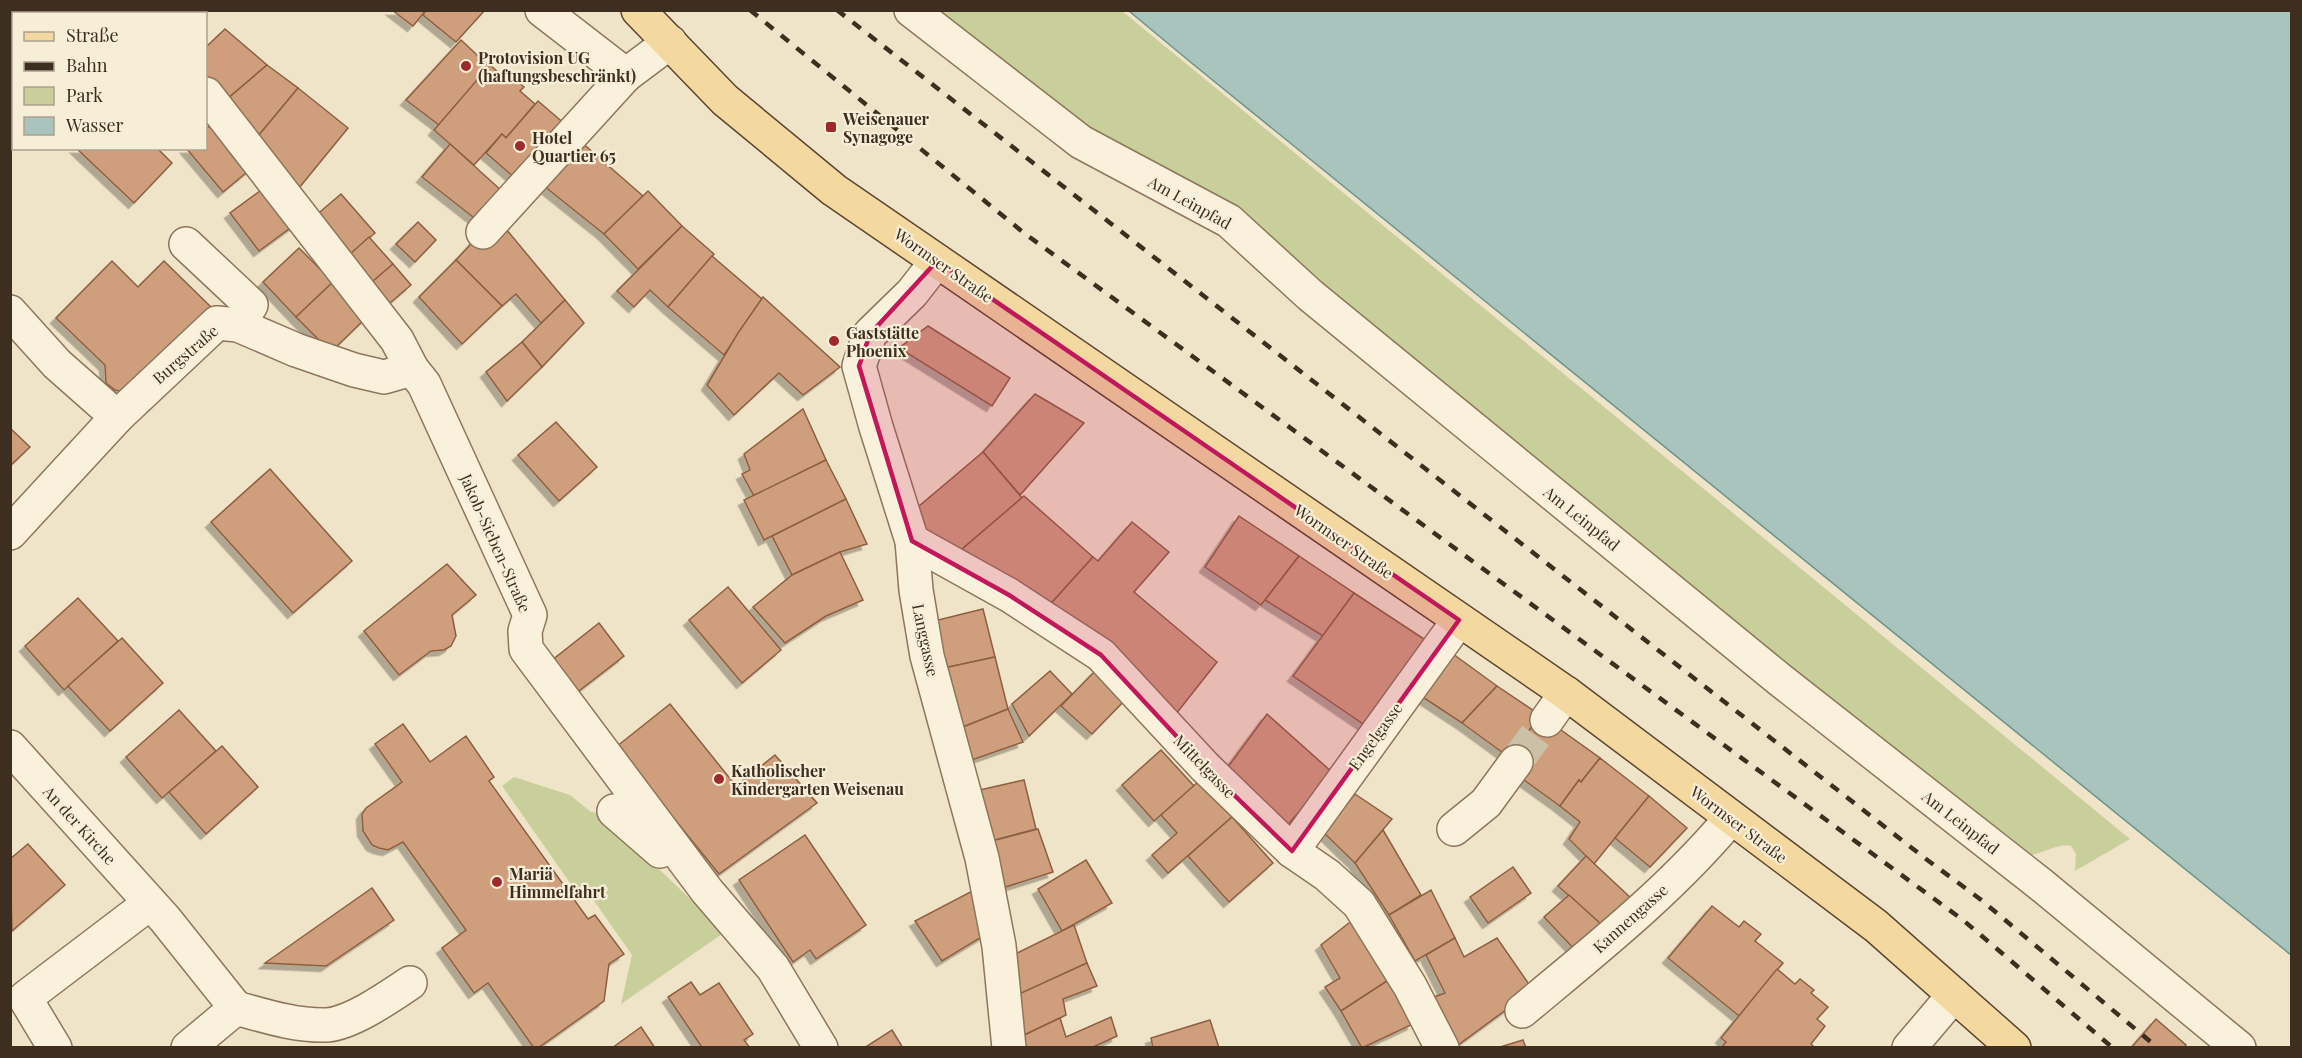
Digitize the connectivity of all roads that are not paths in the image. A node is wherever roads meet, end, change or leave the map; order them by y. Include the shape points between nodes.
1 (543, 10) edge
2 (638, 10) edge
3 (911, 10) edge
4 (670, 42) junction
5 (626, 75) junction
6 (207, 95) edge
7 (483, 232) dead end
8 (186, 244) dead end
9 (937, 261) junction
10 (10, 312) edge
11 (238, 325) junction
12 (412, 369) junction
13 (117, 417) junction
14 (10, 533) edge
15 (912, 541) junction
16 (1458, 620) junction
17 (1566, 693) junction
18 (1546, 720) tunnel mouth
19 (10, 747) edge
20 (1516, 762) tunnel mouth
21 (614, 811) dead end
22 (1731, 818) junction
23 (1454, 830) dead end
24 (1292, 851) junction
25 (707, 891) junction
26 (150, 903) junction
27 (410, 984) dead end
28 (1954, 995) junction
29 (18, 1002) edge
30 (236, 1008) junction
31 (1522, 1011) dead end
32 (55, 1047) edge
33 (188, 1047) edge
34 (821, 1047) edge
35 (1009, 1047) edge
36 (1442, 1047) edge
37 (1909, 1047) edge
38 (2014, 1047) edge
39 (2239, 1047) edge

1 - 5 street
2 - 4 main road, Wormser Straße
3 - 39 street, Am Leinpfad via 1081,142 1229,221 1319,303 1779,679 2039,883
4 - 5 street
4 - 9 main road, Wormser Straße via 725,100 834,190
5 - 7 street
6 - 12 street, Jakob-Sieben-Straße via 391,331
8 - 11 street via 251,305
9 - 15 street, Langgasse via 912,293 870,334 860,366
9 - 16 main road, Wormser Straße
10 - 13 street via 57,364
11 - 12 street, Burgstraße via 354,370 384,377
11 - 13 street, Burgstraße via 217,323
12 - 25 street, Jakob-Sieben-Straße via 424,384 530,615 526,649
13 - 14 street, Burgstraße
15 - 24 street, Mittelgasse via 1009,595 1101,655 1204,767
15 - 35 street, Langgasse via 927,656 982,858 999,946
16 - 17 main road, Wormser Straße
16 - 24 street, Engelgasse
17 - 18 street
17 - 22 main road, Wormser Straße
19 - 26 street, An der Kirche
20 - 23 street via 1485,803
21 - 25 street
22 - 28 main road, Wormser Straße via 1876,926
22 - 31 street, Kannengasse via 1633,919
24 - 36 street, Mittelgasse via 1359,904
25 - 34 street, Jakob-Sieben-Straße via 773,968
26 - 29 street
26 - 30 street, An der Kirche
27 - 30 street via 363,1012 329,1025 284,1021
28 - 37 street
28 - 38 main road, Wormser Straße
29 - 32 street
30 - 33 street

